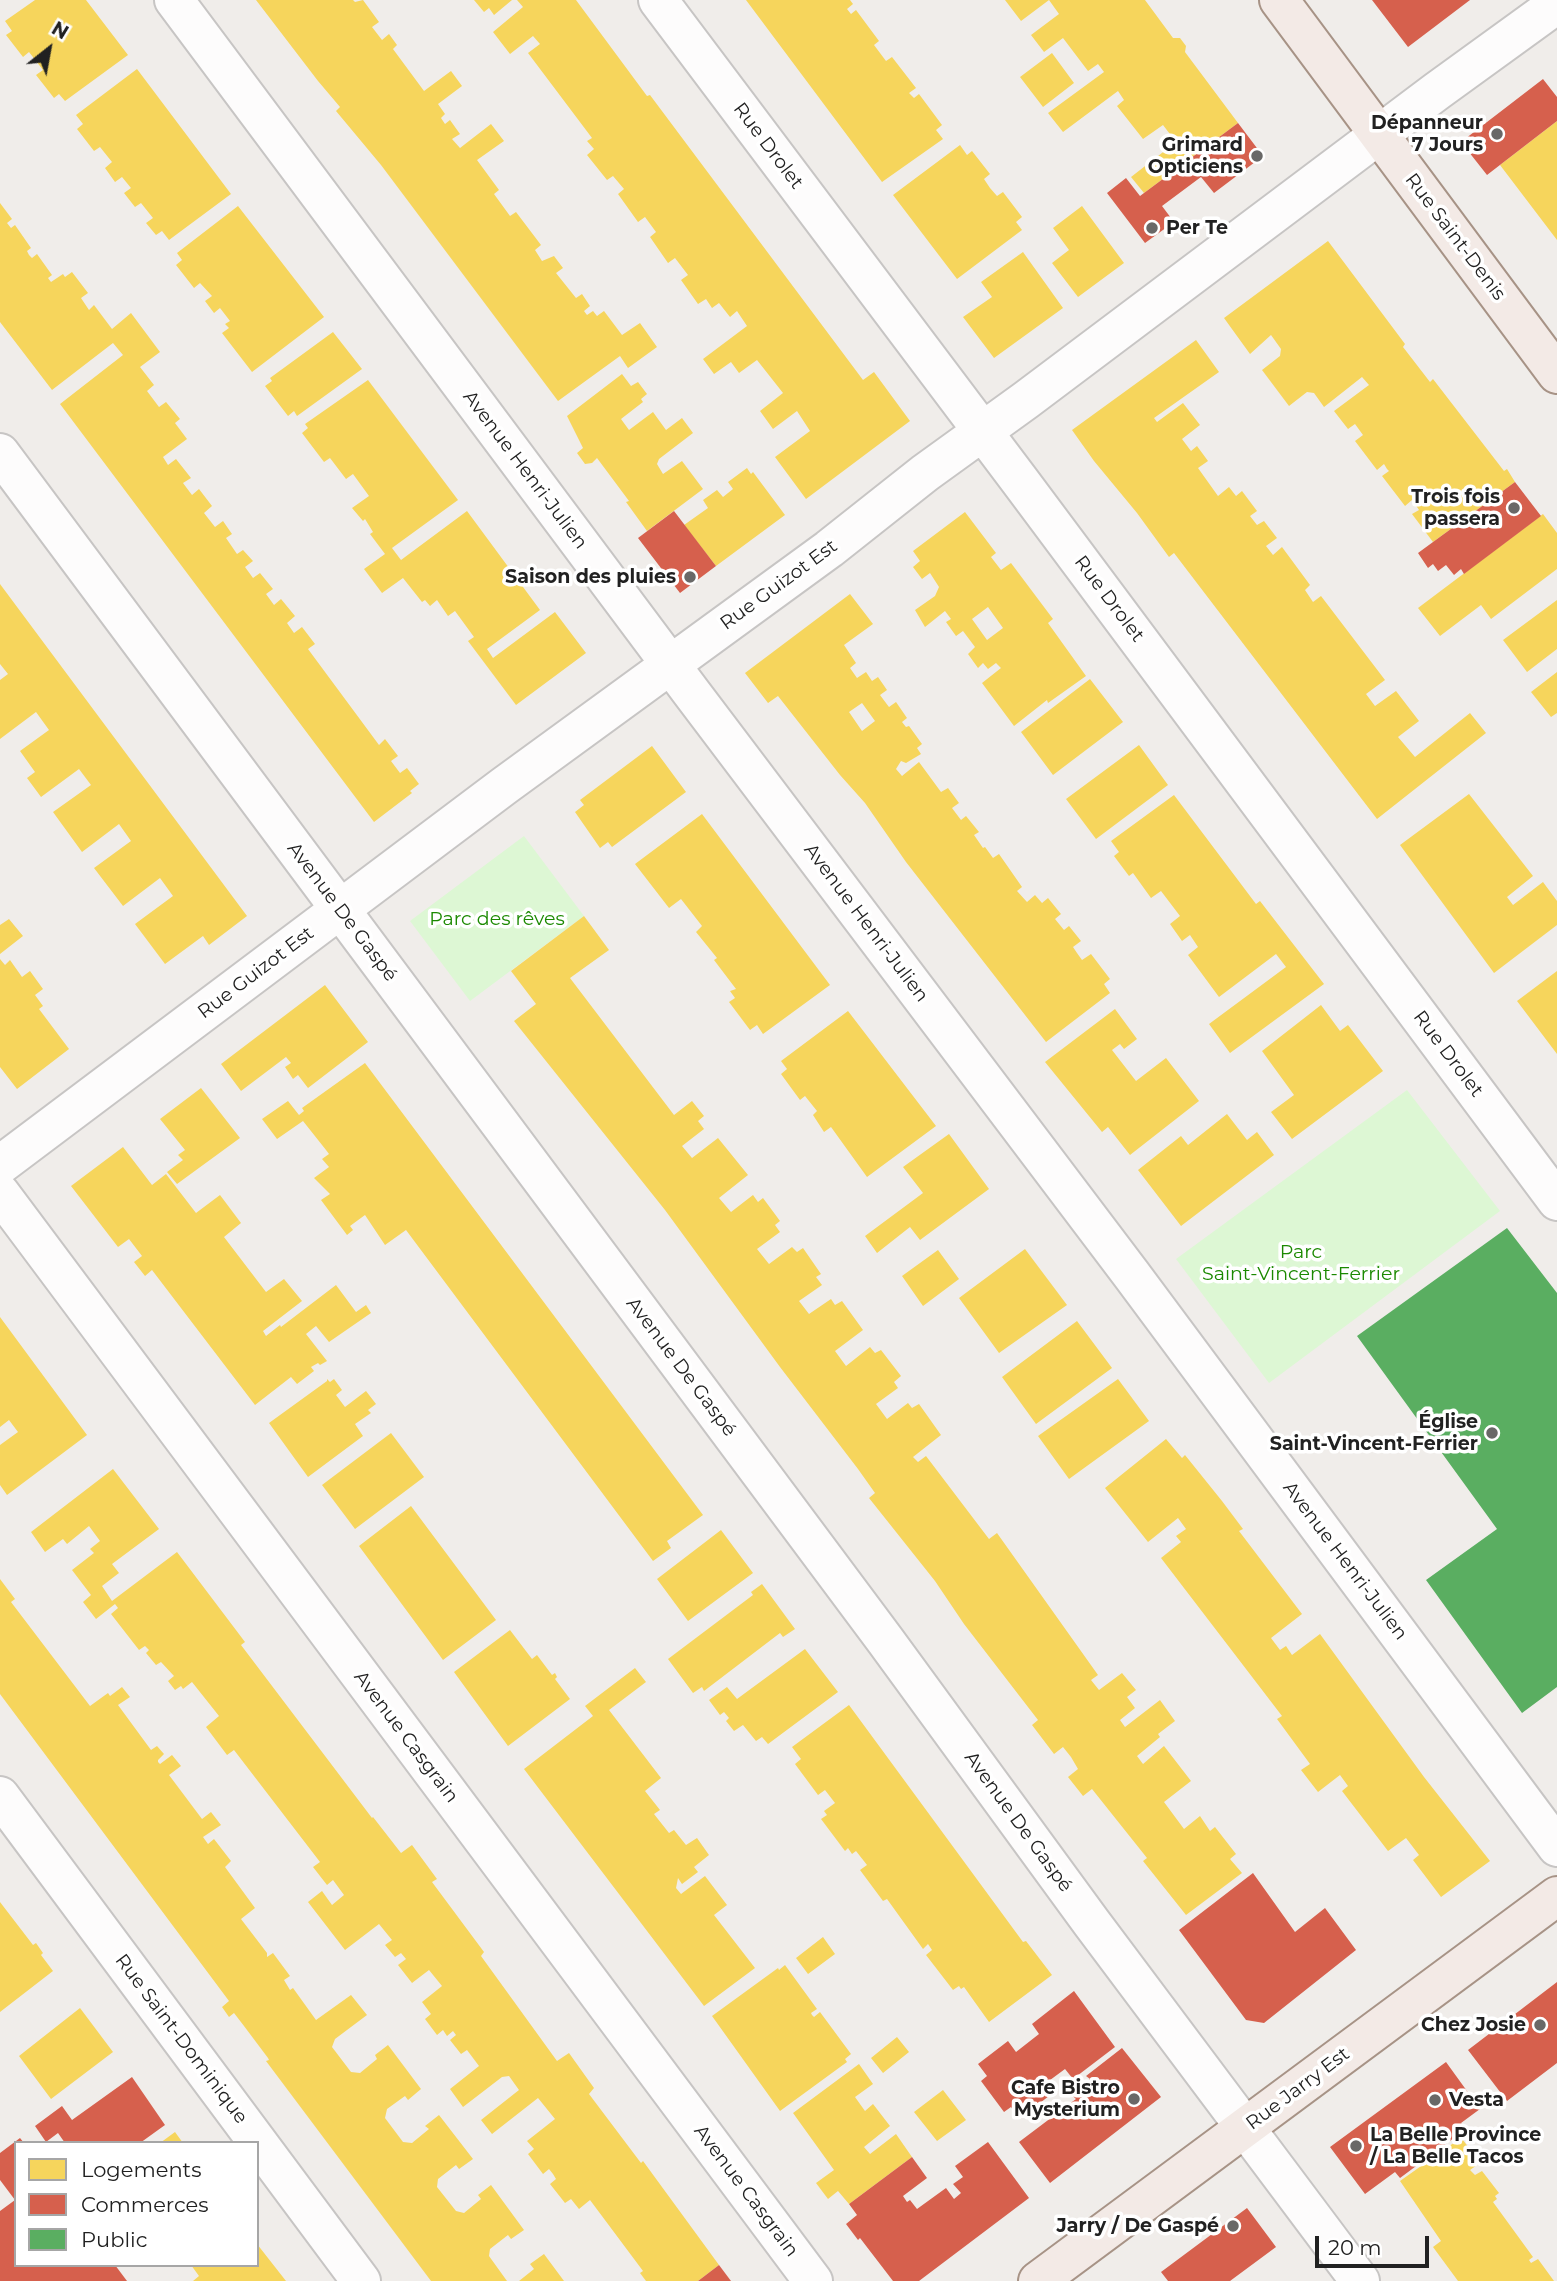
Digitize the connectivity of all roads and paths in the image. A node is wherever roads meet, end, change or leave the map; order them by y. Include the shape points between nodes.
1 (174, 0) edge
2 (658, 0) edge
3 (1279, 0) edge
4 (1557, 4) edge
5 (1379, 135) junction
6 (1557, 373) edge
7 (982, 431) junction
8 (0, 453) edge
9 (670, 664) junction
10 (340, 910) junction
11 (0, 1165) edge
12 (0, 1193) edge
13 (1557, 1200) edge
14 (0, 1796) edge
15 (1557, 1847) edge
16 (1557, 1896) edge
17 (1246, 2128) junction
18 (257, 2141) edge
19 (259, 2144) edge
20 (361, 2281) edge
21 (813, 2281) edge
22 (1038, 2281) edge
23 (1360, 2281) edge

1 - 9 street, Avenue Henri-Julien
2 - 7 street, Rue Drolet
3 - 5 main road, Rue Saint-Denis
4 - 5 street, Rue Guizot Est
5 - 6 main road, Rue Saint-Denis
5 - 7 street, Rue Guizot Est
7 - 9 street, Rue Guizot Est
7 - 13 street, Rue Drolet
8 - 10 street, Avenue De Gaspé
9 - 10 street, Rue Guizot Est
9 - 15 street, Avenue Henri-Julien via 1140,1285
10 - 11 street, Rue Guizot Est
10 - 17 street, Avenue De Gaspé
12 - 21 street, Avenue Casgrain
14 - 18 street, Rue Saint-Dominique
16 - 17 main road, Rue Jarry Est
17 - 22 main road, Rue Jarry Est
17 - 23 street, Avenue De Gaspé
19 - 20 street, Rue Saint-Dominique

